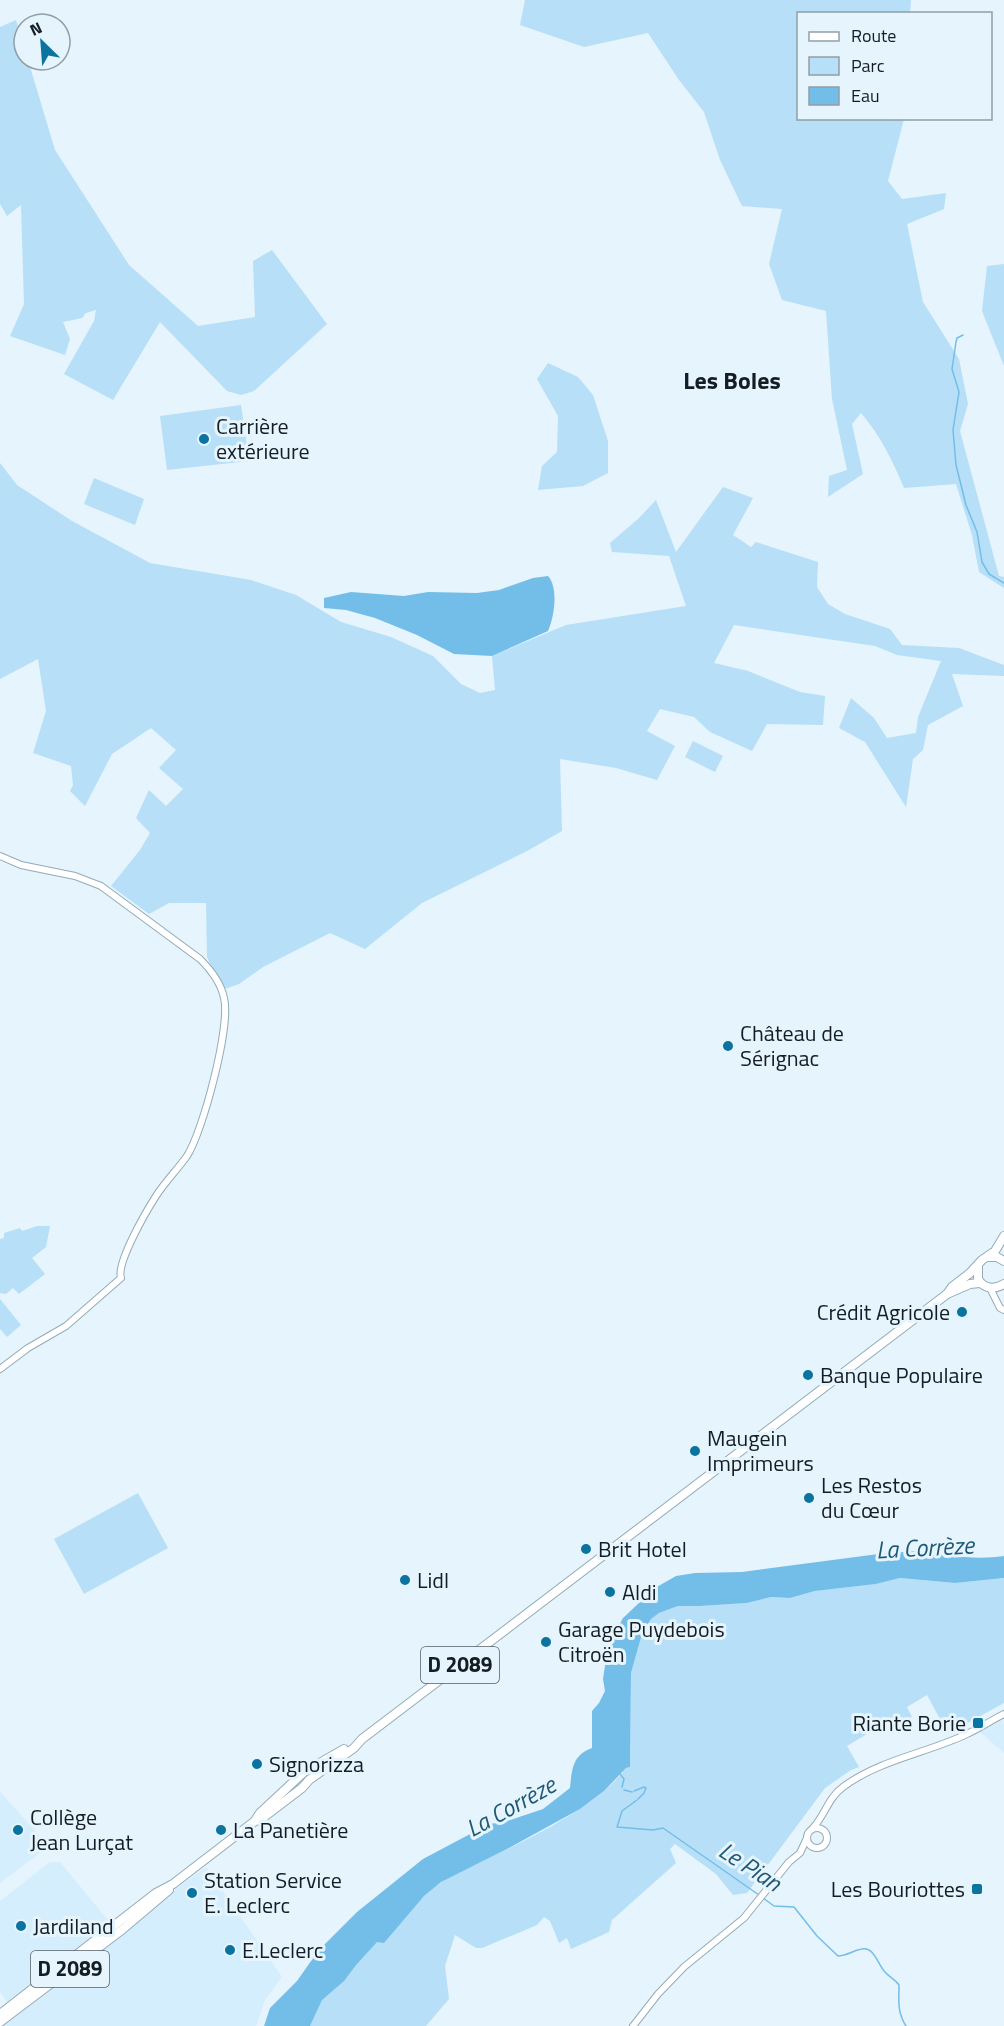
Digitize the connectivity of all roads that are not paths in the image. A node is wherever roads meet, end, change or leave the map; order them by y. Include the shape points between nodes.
1 (0, 856) edge
2 (1004, 1236) edge
3 (986, 1257) junction
4 (1004, 1261) edge
5 (978, 1265) junction
6 (980, 1283) junction
7 (1004, 1285) edge
8 (990, 1288) junction
9 (1004, 1293) edge
10 (947, 1294) junction
11 (1004, 1310) edge
12 (0, 1369) edge
13 (1004, 1714) edge
14 (362, 1739) junction
15 (823, 1815) junction
16 (255, 1821) junction
17 (813, 1828) junction
18 (825, 1831) junction
19 (807, 1838) junction
20 (818, 1848) junction
21 (800, 1852) junction
22 (173, 1884) junction
23 (0, 2014) edge
24 (0, 2022) edge
25 (633, 2026) edge

1 - 12 street via 21,866 75,876 101,886 192,952 211,971 225,1007 221,1049 192,1146 138,1226 122,1262 121,1278 59,1331
2 - 3 main road
3 - 4 main road
3 - 5 main road
5 - 6 main road
5 - 10 main road, D 2089
6 - 8 main road
6 - 10 main road, D 2089
7 - 8 main road
7 - 9 street
8 - 11 street
10 - 14 main road, D 2089
13 - 15 street via 967,1734 867,1772 831,1798
14 - 16 main road, D 2089
14 - 16 main road, D 2089 via 305,1771
15 - 17 street
15 - 18 street
16 - 22 main road, D 2089
17 - 18 street
17 - 19 street
18 - 20 street via 826,1843
19 - 20 street via 811,1847
19 - 21 street
20 - 21 street
21 - 25 street via 744,1918 684,1966
22 - 23 main road, D 2089 via 156,1893
22 - 24 main road, D 2089 via 123,1929

